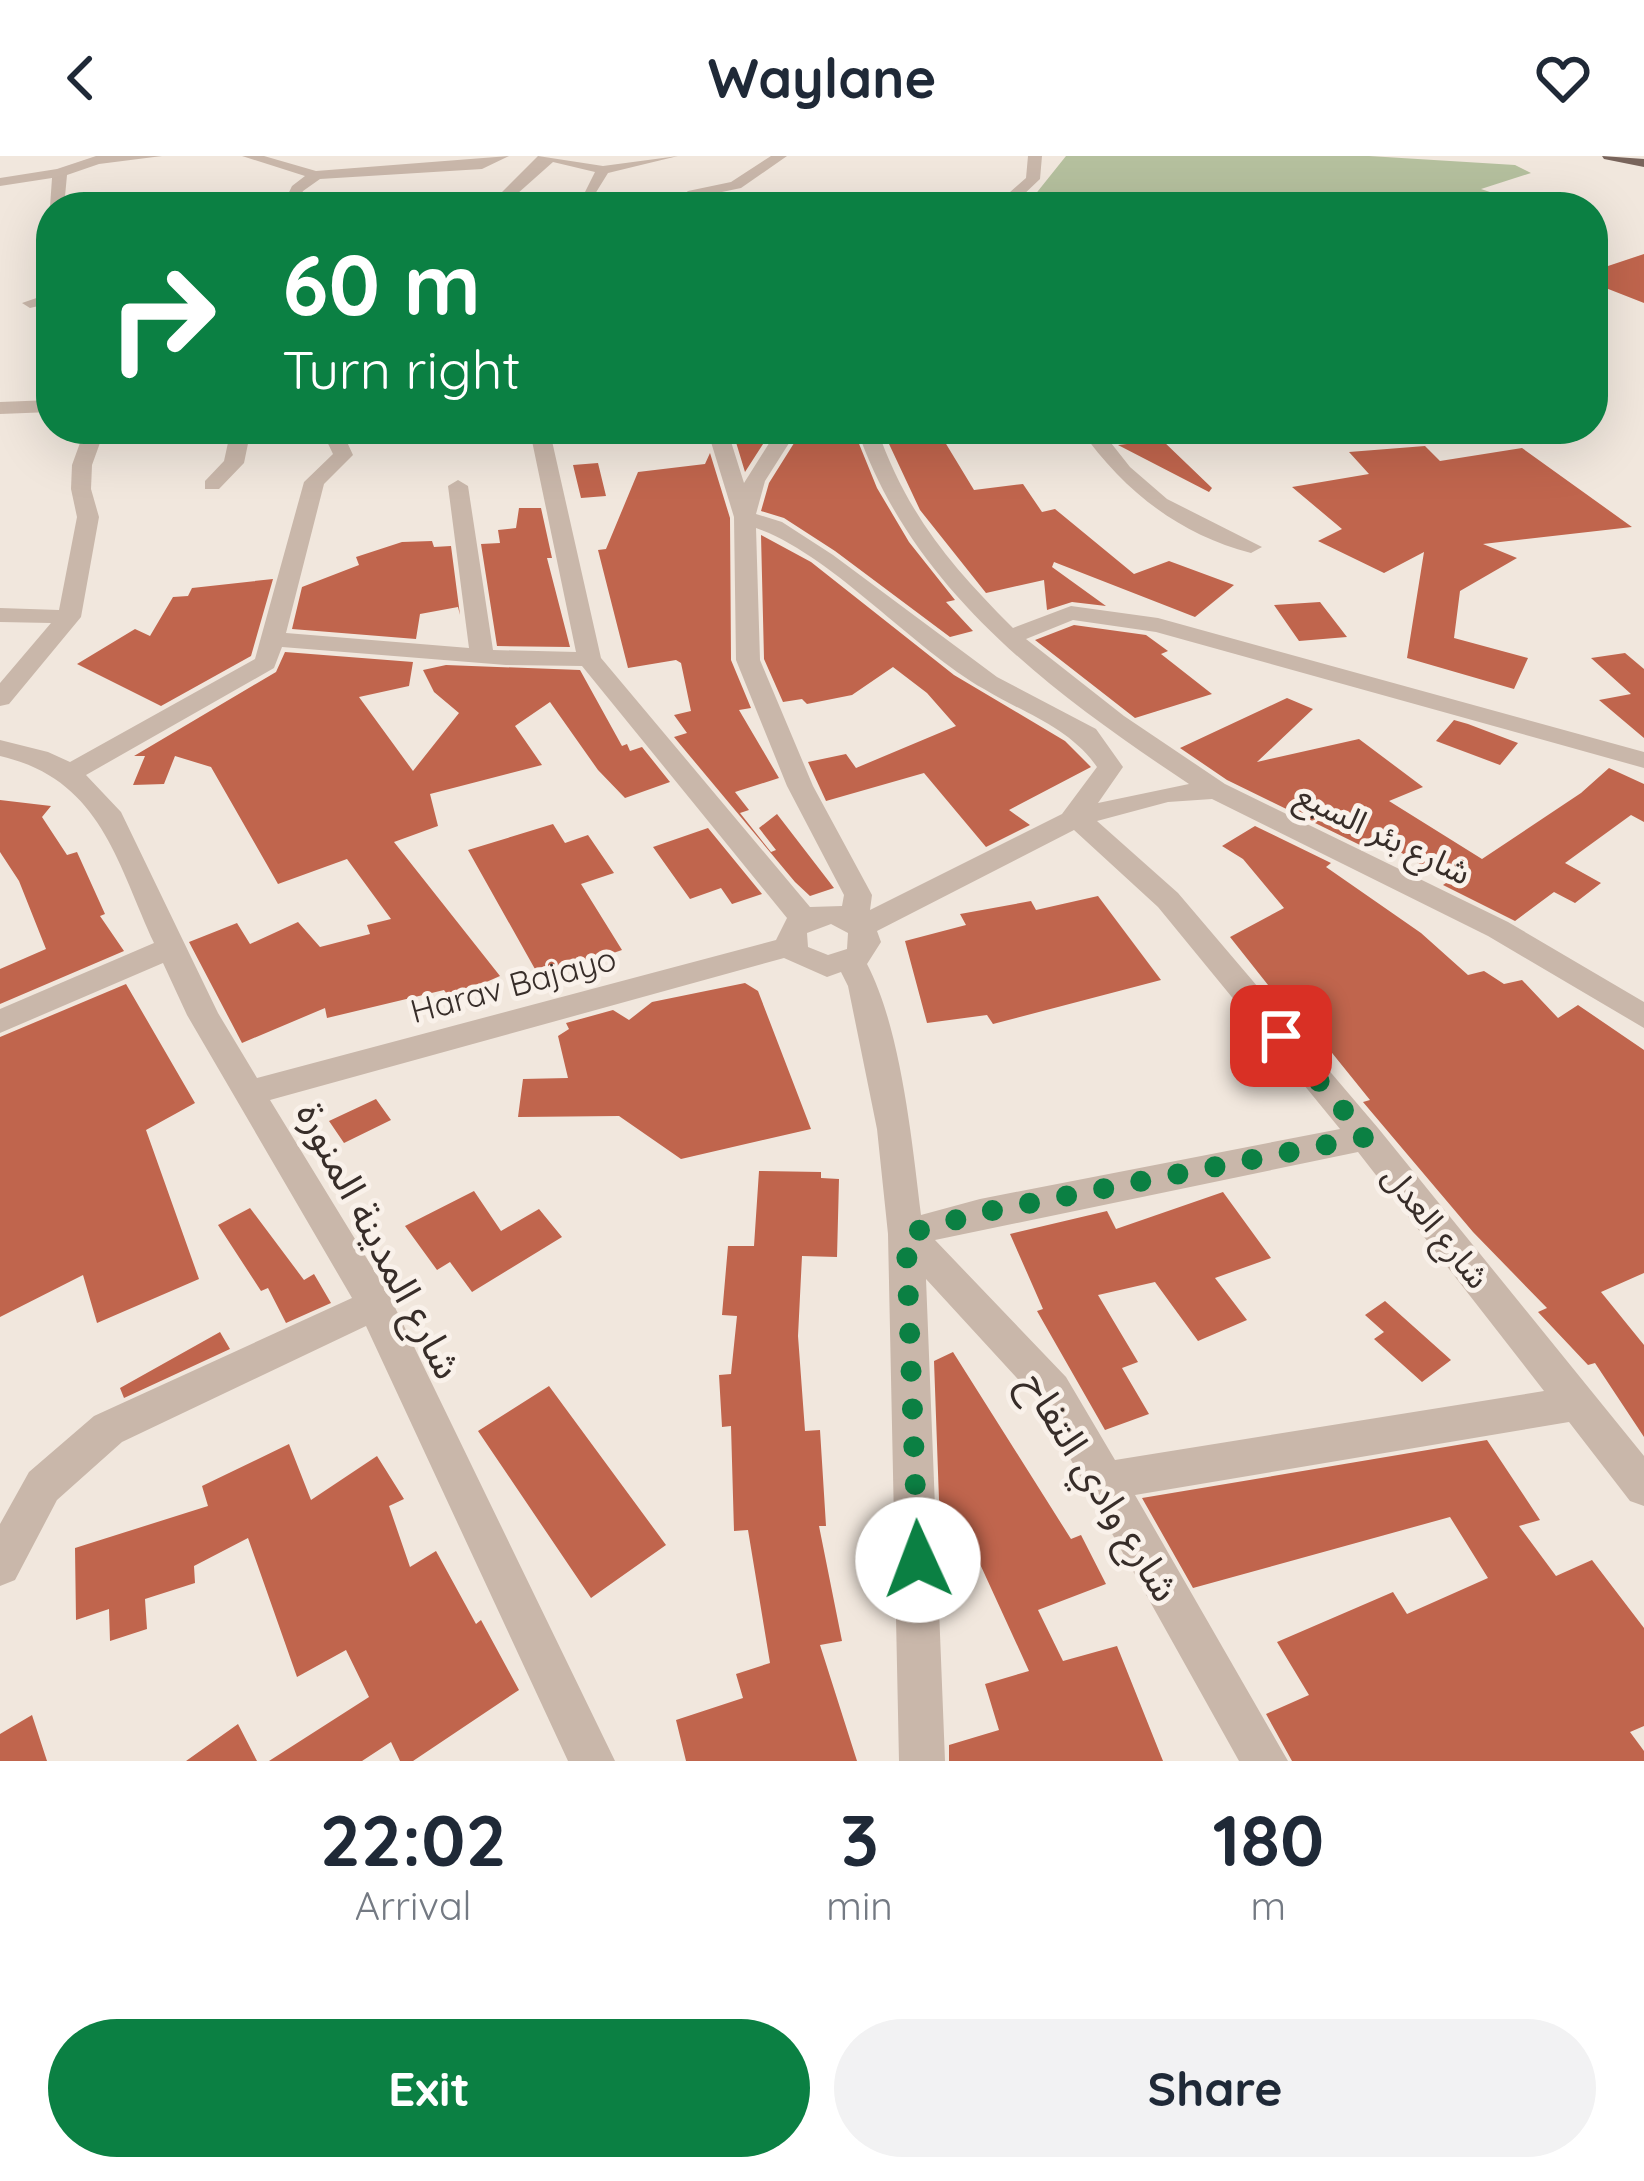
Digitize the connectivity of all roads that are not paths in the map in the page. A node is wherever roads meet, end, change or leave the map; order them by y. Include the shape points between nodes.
1 (155, 156) edge
2 (249, 156) edge
3 (502, 156) edge
4 (548, 156) edge
5 (671, 156) edge
6 (780, 156) edge
7 (1035, 156) edge
8 (1609, 156) edge
9 (98, 158) edge
10 (1644, 163) edge
11 (603, 170) junction
12 (60, 173) junction
13 (316, 175) junction
14 (0, 182) edge
15 (58, 192) edge
16 (296, 192) edge
17 (510, 192) edge
18 (589, 192) edge
19 (703, 192) edge
20 (1017, 192) edge
21 (36, 302) edge
22 (30, 303) dead end
23 (36, 407) edge
24 (0, 408) edge
25 (90, 444) edge
26 (238, 444) edge
27 (338, 444) edge
28 (543, 444) edge
29 (722, 444) edge
30 (778, 444) edge
31 (874, 444) edge
32 (1102, 444) edge
33 (212, 485) dead end
34 (458, 486) dead end
35 (746, 517) junction
36 (1252, 547) dead end
37 (0, 615) edge
38 (69, 616) junction
39 (1011, 637) junction
40 (274, 639) junction
41 (482, 656) junction
42 (589, 659) junction
43 (0, 699) edge
44 (0, 748) edge
45 (1644, 760) edge
46 (70, 773) junction
47 (1216, 790) junction
48 (1075, 816) junction
49 (798, 933) junction
50 (855, 936) junction
51 (171, 948) junction
52 (1644, 1017) edge
53 (0, 1022) edge
54 (253, 1092) junction
55 (1366, 1137) junction
56 (906, 1234) junction
57 (375, 1304) junction
58 (1578, 1403) junction
59 (1104, 1480) junction
60 (1644, 1486) edge
61 (0, 1565) edge
62 (592, 1761) edge
63 (922, 1761) edge
64 (1265, 1761) edge

1 - 9 street
2 - 13 street
3 - 13 street
4 - 11 street
4 - 17 street
5 - 11 street
6 - 19 street via 736,185
7 - 20 street via 1033,179
8 - 10 main road
9 - 12 street
11 - 18 street
12 - 14 street
12 - 15 street
13 - 16 street
21 - 22 street
23 - 24 street
25 - 38 street via 81,489 88,517
26 - 33 street via 234,463
27 - 40 street via 343,455 314,482
28 - 42 street
29 - 35 street
30 - 35 street via 755,481
31 - 39 street, شارع بئر السبع via 901,507 937,559
32 - 36 street via 1138,490 1191,525
34 - 41 street
35 - 48 street via 825,560 988,682 1087,734 1110,767
35 - 50 street via 748,660 800,786 858,895
37 - 38 street
38 - 43 street
39 - 45 street via 1071,614 1158,625
39 - 47 street, شارع بئر السبع
40 - 41 street
40 - 46 street via 266,663
41 - 42 street
42 - 49 street
44 - 46 street
46 - 51 street, شارع المدينة المنورة via 106,812
47 - 48 street
47 - 52 street, شارع بئر السبع via 1498,929
48 - 50 street
48 - 55 street, شارع العدل via 1168,900
49 - 50 street via 824,914
49 - 50 street via 815,964
49 - 54 street, Harav Bajayo
50 - 56 street via 895,1130
51 - 53 street
51 - 54 street, شارع المدينة المنورة
54 - 57 street, شارع المدينة المنورة
55 - 56 street
55 - 58 street, شارع العدل
56 - 59 street, شارع وادي التفاح via 1052,1389
56 - 63 street
57 - 61 street via 108,1429 43,1486
57 - 62 street, شارع المدينة المنورة
58 - 59 street
58 - 60 street, شارع العدل
59 - 64 street, شارع وادي التفاح

